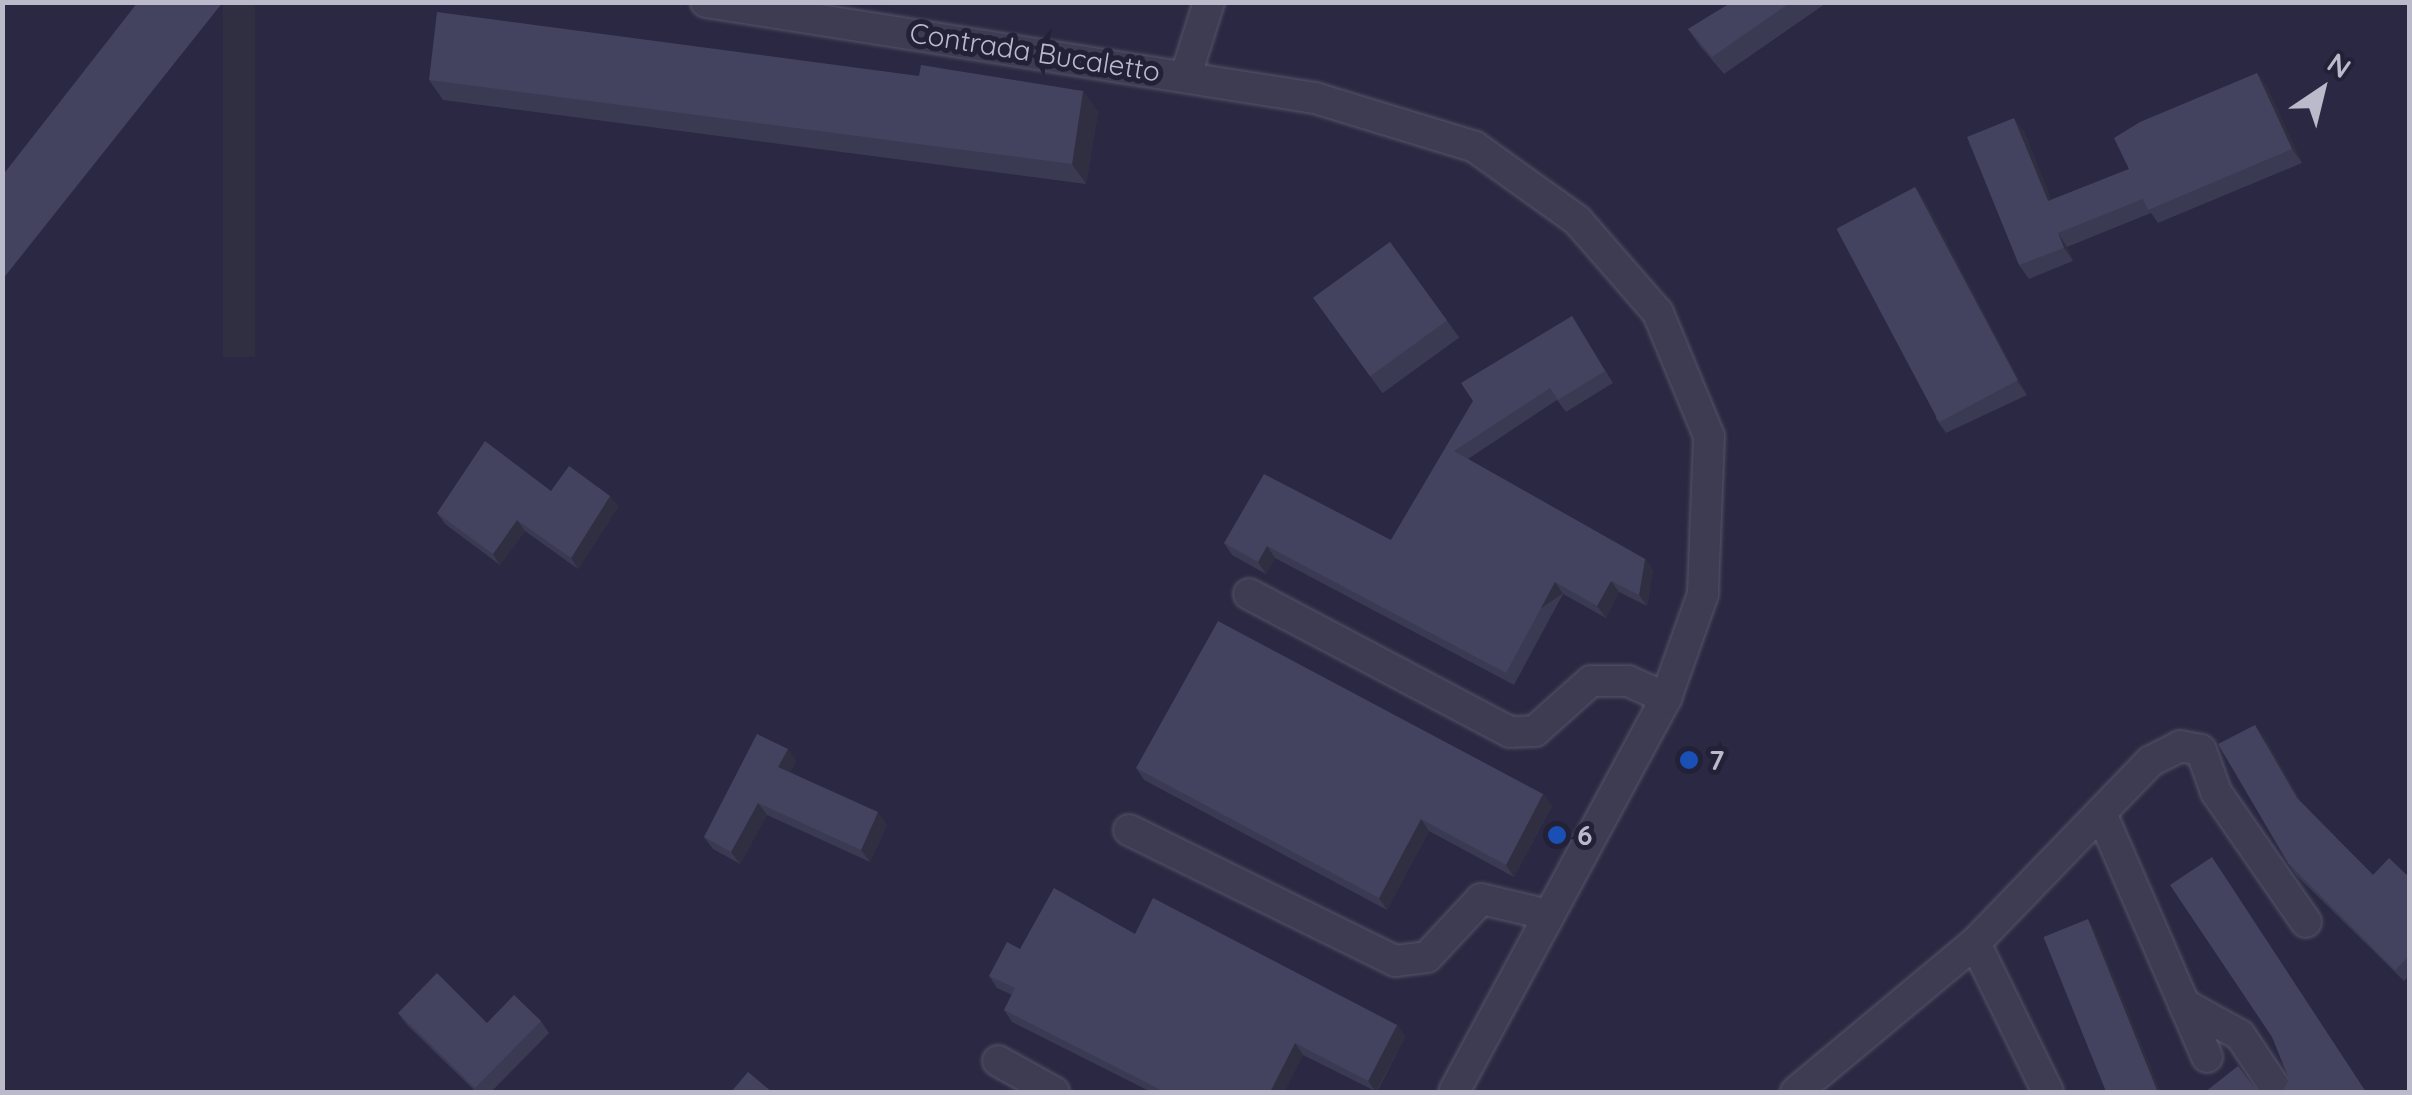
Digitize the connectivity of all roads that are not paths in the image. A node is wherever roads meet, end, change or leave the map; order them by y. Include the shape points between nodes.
1 (706, 2) edge
2 (1209, 2) edge
3 (1186, 75) junction
4 (1249, 594) dead end
5 (1666, 698) junction
6 (2100, 813) junction
7 (1129, 830) dead end
8 (1549, 915) junction
9 (2306, 922) dead end
10 (1975, 943) junction
11 (2184, 1004) junction
12 (2206, 1057) dead end
13 (998, 1061) dead end
14 (1054, 1092) edge
15 (1454, 1092) edge
16 (1796, 1092) edge
17 (2048, 1092) edge
18 (2278, 1092) edge

1 - 3 street, Contrada Bucaletto
2 - 3 street, Contrada Bucaletto
3 - 5 street, Contrada Bucaletto via 1315,98 1475,147 1578,220 1658,313 1709,436 1702,594
4 - 5 street via 1510,732 1535,732 1592,681 1628,681
5 - 8 street, Contrada Bucaletto
6 - 9 street via 2151,761 2180,746 2202,750 2216,792
6 - 10 street
6 - 11 street
7 - 8 street via 1396,961 1427,957 1482,899
8 - 15 street, Contrada Bucaletto
10 - 16 street
10 - 17 street
11 - 12 street
11 - 18 street via 2240,1035
13 - 14 street

